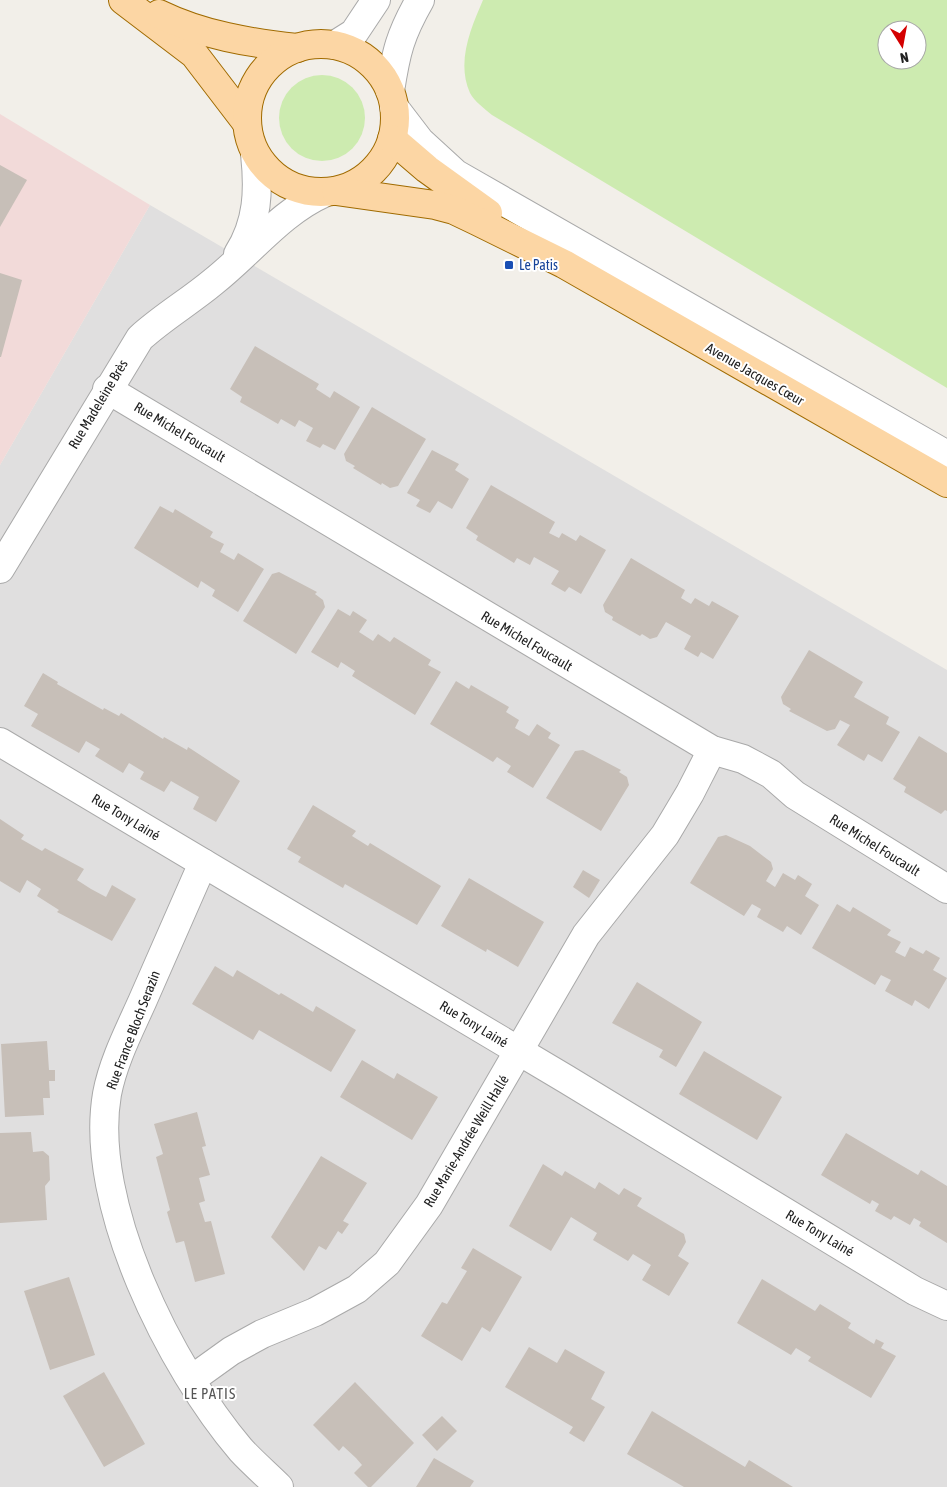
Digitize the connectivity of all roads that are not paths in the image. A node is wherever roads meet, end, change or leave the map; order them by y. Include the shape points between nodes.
1 (123, 0) edge
2 (131, 0) edge
3 (376, 0) edge
4 (420, 0) edge
5 (335, 45) junction
6 (297, 48) junction
7 (392, 99) junction
8 (246, 122) junction
9 (392, 138) junction
10 (255, 154) junction
11 (330, 192) junction
12 (564, 264) junction
13 (229, 268) junction
14 (108, 389) junction
15 (947, 455) edge
16 (947, 483) edge
17 (7, 542) edge
18 (0, 569) edge
19 (0, 742) edge
20 (712, 750) junction
21 (203, 863) junction
22 (947, 889) edge
23 (519, 1051) junction
24 (947, 1306) edge
25 (192, 1379) junction
26 (279, 1487) edge

1 - 8 main road via 194,54
2 - 6 main road via 171,20 203,31 244,41
3 - 5 street via 354,33
4 - 7 street via 398,46
5 - 6 main road
5 - 7 main road via 370,63 382,75
6 - 8 main road via 268,66 255,84 248,100
7 - 9 main road via 395,126
7 - 15 street via 420,141 456,174
8 - 10 main road
9 - 11 main road via 380,162 368,176 358,183
9 - 12 main road via 427,169
10 - 11 main road via 275,177 294,188
10 - 13 street, Rue Madeleine Brès via 258,186 255,212 246,242
11 - 12 main road via 454,210
11 - 13 street, Rue Madeleine Brès via 292,211
12 - 16 main road, Avenue Jacques Cœur
13 - 14 street, Rue Madeleine Brès via 140,338
14 - 17 street, Rue Madeleine Brès
14 - 20 street, Rue Michel Foucault
17 - 18 street, Rue Madeleine Brès
19 - 21 street, Rue Tony Lainé
20 - 22 street, Rue Michel Foucault via 742,759 770,774 795,795
20 - 23 street, Rue Marie-Andrée Weill Hallé via 665,835 586,935
21 - 23 street, Rue Tony Lainé
21 - 25 street, Rue France Bloch Serazin via 117,1062 107,1093 104,1133 109,1182 122,1230 153,1312
23 - 24 street, Rue Tony Lainé via 915,1291
23 - 25 street, Rue Marie-Andrée Weill Hallé via 429,1205 387,1263 357,1289 315,1312 262,1334
25 - 26 street, Rue France Bloch Serazin via 242,1450

